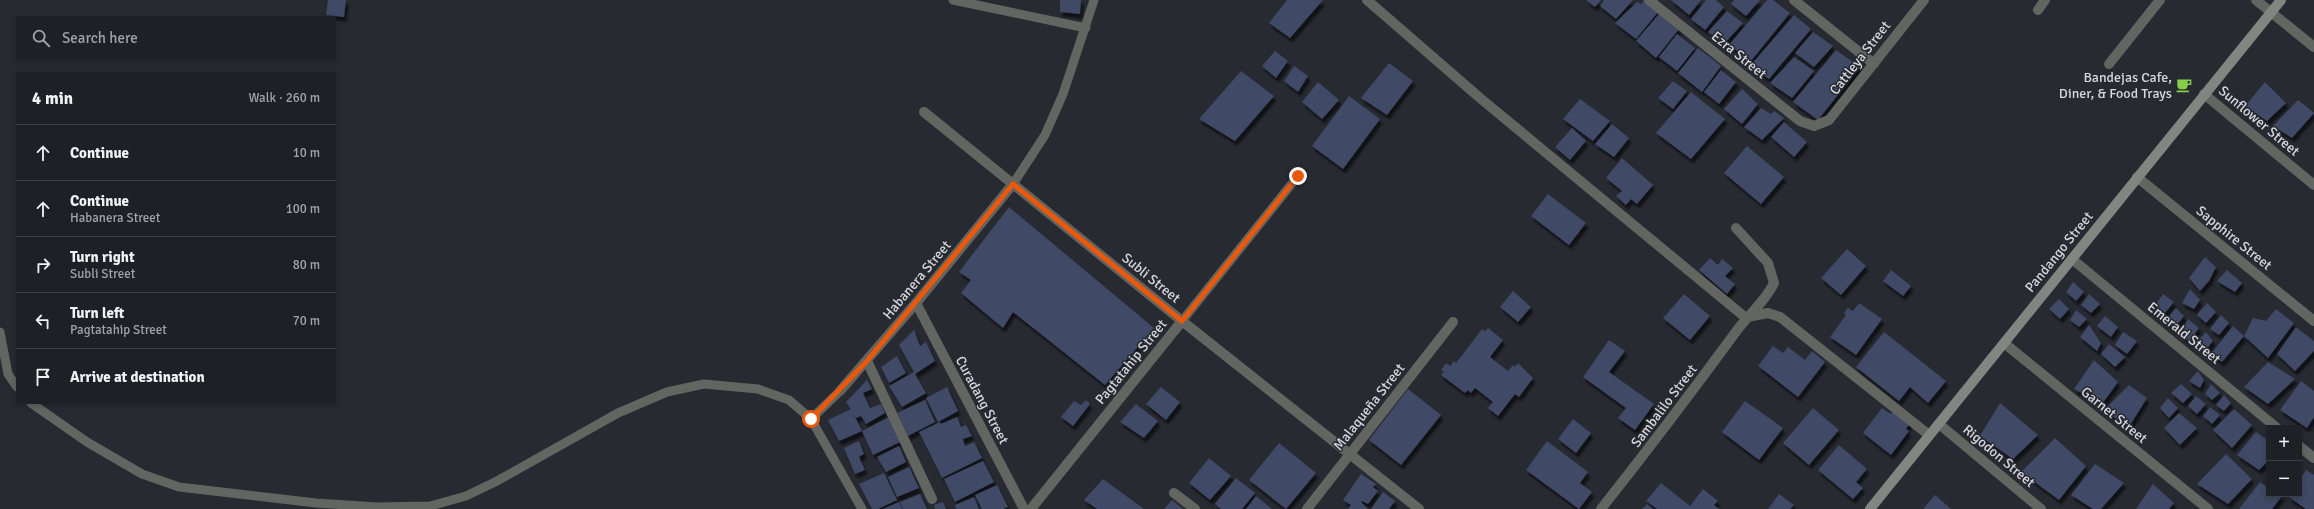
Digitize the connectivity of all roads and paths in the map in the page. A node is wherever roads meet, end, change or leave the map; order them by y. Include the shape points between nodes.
1 (953, 0) edge
2 (1094, 0) edge
3 (1367, 0) edge
4 (1649, 0) edge
5 (1794, 0) edge
6 (1924, 0) edge
7 (2045, 0) edge
8 (2160, 0) edge
9 (2256, 0) edge
10 (2280, 0) edge
11 (2038, 10) dead end
12 (2271, 12) junction
13 (1086, 28) junction
14 (2314, 47) edge
15 (1874, 64) junction
16 (2109, 64) dead end
17 (2204, 94) junction
18 (924, 112) dead end
19 (1814, 126) joint
20 (1298, 176) dead end
21 (2136, 177) junction
22 (1013, 184) junction
23 (2314, 185) edge
24 (1736, 228) dead end
25 (2072, 259) junction
26 (916, 303) junction
27 (1746, 318) junction
28 (1182, 321) junction
29 (2314, 321) edge
30 (1453, 322) dead end
31 (0, 332) edge
32 (2004, 343) junction
33 (867, 361) junction
34 (16, 386) edge
35 (840, 392) joint
36 (32, 404) edge
37 (811, 419) junction
38 (1939, 424) junction
39 (2274, 425) edge
40 (1929, 435) junction
41 (2302, 448) edge
42 (1350, 455) junction
43 (2314, 458) edge
44 (1174, 492) dead end
45 (932, 499) dead end
46 (862, 509) edge
47 (1024, 509) edge
48 (1031, 509) edge
49 (1195, 509) edge
50 (1307, 509) edge
51 (1419, 509) edge
52 (1601, 509) edge
53 (1870, 509) edge
54 (2041, 509) edge
55 (2208, 509) edge

1 - 13 lane
2 - 13 lane
3 - 27 street via 1480,98
4 - 19 street, Ezra Street via 1800,121
5 - 15 street
6 - 15 street, Cattleya Street
7 - 11 street
8 - 16 street
9 - 12 street
10 - 12 street, Pandango Street
12 - 14 street
12 - 17 street, Pandango Street
13 - 22 lane via 1063,94 1045,135
15 - 19 street, Cattleya Street via 1829,120
17 - 21 street, Pandango Street
17 - 23 street, Sunflower Street
18 - 22 street, Subli Street
20 - 28 lane, Pagtatahip Street
21 - 25 street, Pandango Street
21 - 29 street, Sapphire Street
22 - 26 street, Habanera Street
22 - 28 street, Subli Street
24 - 27 street, Sambalilo Street via 1768,263 1774,283
25 - 32 street, Pandango Street
25 - 39 street, Emerald Street
26 - 33 street, Habanera Street
26 - 47 street, Curadang Street
27 - 40 street via 1768,313 1780,317
27 - 52 street, Sambalilo Street via 1673,419
28 - 42 street, Subli Street
28 - 48 street, Pagtatahip Street
30 - 42 street, Malaqueña Street
31 - 34 lane via 8,374
32 - 38 street, Pandango Street
32 - 55 street, Garnet Street
33 - 35 street, Habanera Street
33 - 45 street
35 - 37 lane
36 - 37 lane via 87,442 135,470 179,487 316,503 377,507 430,506 466,496 618,413 668,392 704,384 758,389 789,400
37 - 46 lane
38 - 40 street, Pandango Street
38 - 54 street, Rigodon Street
40 - 53 street, Pandango Street
41 - 43 street
42 - 50 street, Malaqueña Street
42 - 51 street, Subli Street
44 - 49 street

